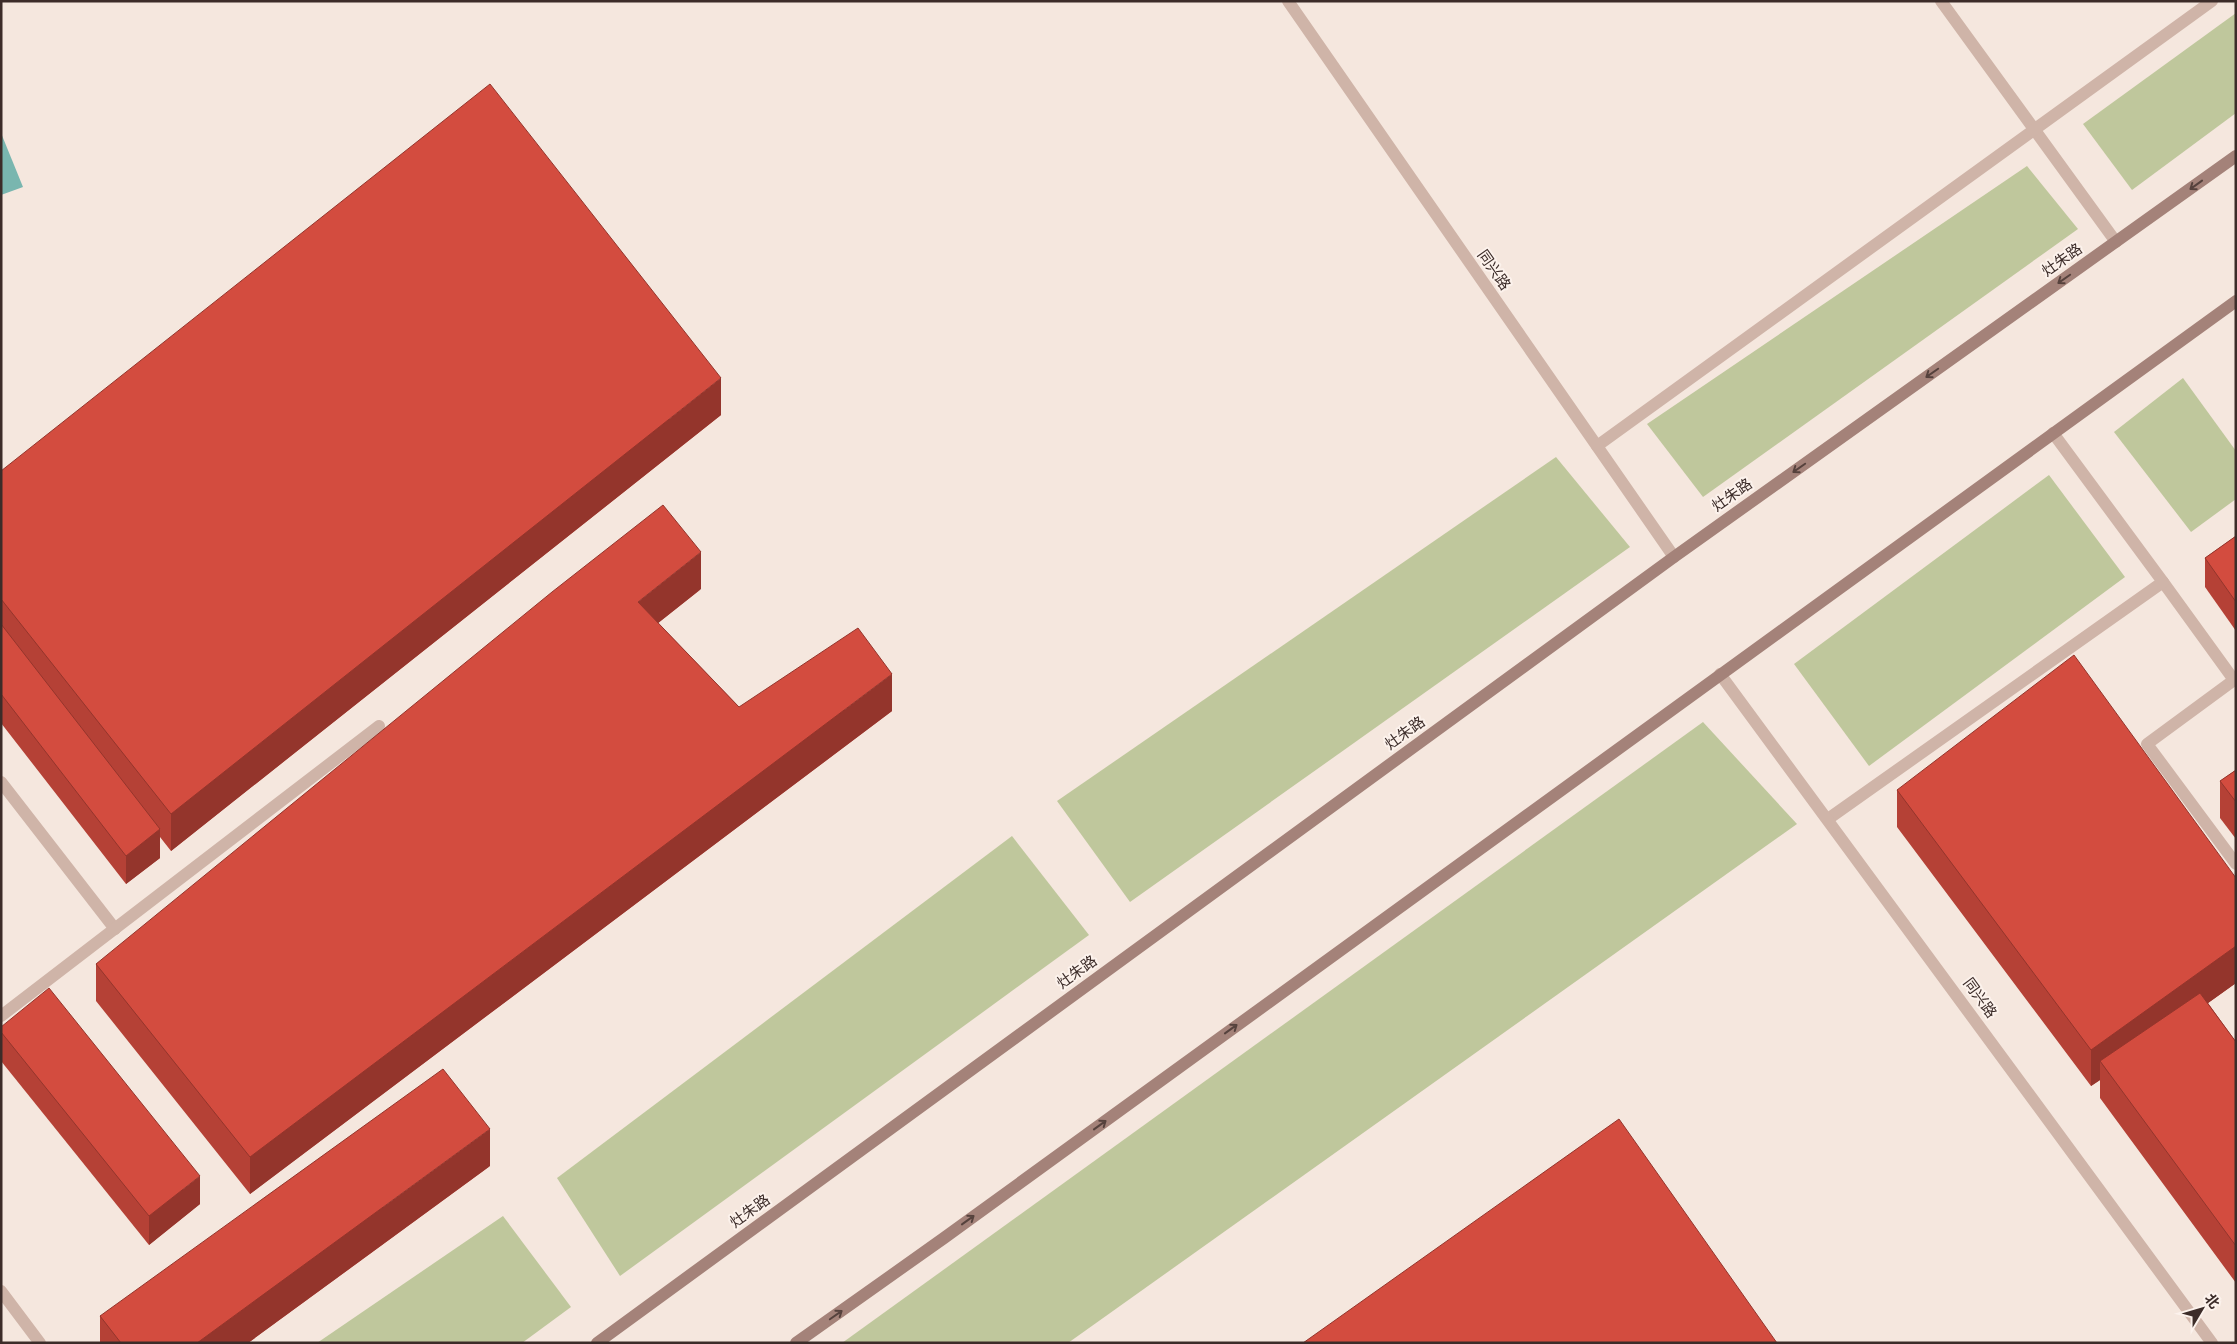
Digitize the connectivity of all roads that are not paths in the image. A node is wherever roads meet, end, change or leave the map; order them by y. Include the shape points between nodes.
1 (1288, 1) edge
2 (1941, 1) edge
3 (2212, 1) edge
4 (2034, 130) junction
5 (2236, 156) edge
6 (2116, 242) junction
7 (2236, 302) edge
8 (2052, 433) junction
9 (1597, 446) junction
10 (1674, 557) junction
11 (2164, 582) junction
12 (1720, 674) junction
13 (379, 726) dead end
14 (1, 782) edge
15 (1828, 819) junction
16 (2236, 864) edge
17 (115, 929) junction
18 (1, 1016) edge
19 (1, 1291) edge
20 (40, 1343) edge
21 (597, 1343) edge
22 (796, 1343) edge
23 (2212, 1343) edge

1 - 9 street, 同兴路
2 - 4 street
3 - 4 street
4 - 6 street
4 - 9 street
5 -> 6 main road, 灶朱路
6 -> 10 main road, 灶朱路
7 - 8 main road
8 - 11 street
8 - 12 main road
9 - 10 street, 同兴路
10 - 21 main road, 灶朱路
11 - 15 street
11 - 16 street via 2234,680 2147,744
12 - 15 street, 同兴路
22 -> 12 main road
13 - 17 street
14 - 17 street
15 - 23 street, 同兴路
17 - 18 street
19 - 20 street

